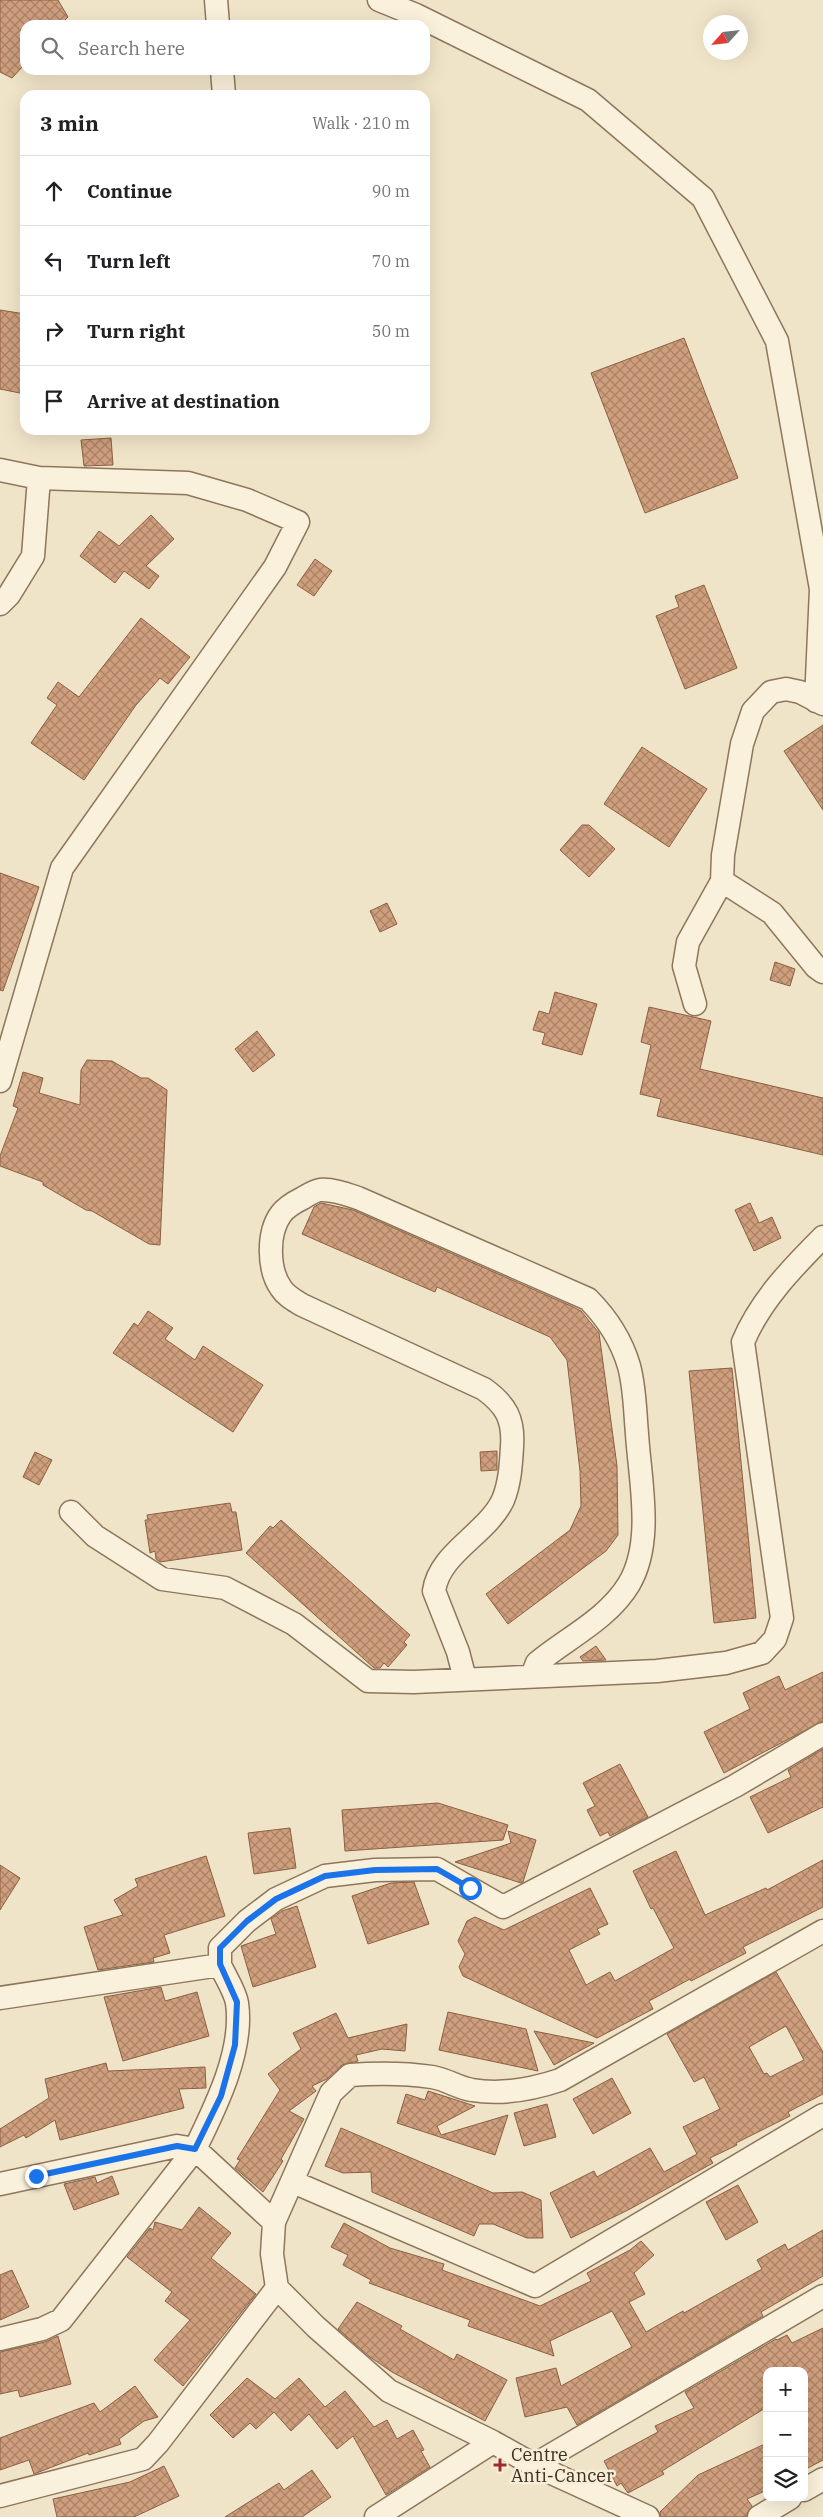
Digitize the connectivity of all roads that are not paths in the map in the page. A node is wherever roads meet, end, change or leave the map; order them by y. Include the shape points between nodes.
1 (216, 0) edge
2 (379, 0) edge
3 (218, 20) edge
4 (426, 20) edge
5 (430, 22) edge
6 (222, 75) edge
7 (224, 90) edge
8 (0, 470) edge
9 (39, 478) junction
10 (0, 604) edge
11 (820, 702) edge
12 (722, 881) junction
13 (823, 972) edge
14 (695, 1004) dead end
15 (0, 1081) edge
16 (823, 1237) edge
17 (71, 1512) dead end
18 (532, 1676) junction
19 (465, 1680) junction
20 (823, 1734) edge
21 (823, 1931) edge
22 (220, 1964) junction
23 (0, 1998) edge
24 (823, 2115) edge
25 (195, 2149) junction
26 (293, 2182) junction
27 (0, 2184) edge
28 (274, 2222) junction
29 (277, 2288) junction
30 (823, 2296) edge
31 (0, 2339) edge
32 (494, 2442) junction
33 (534, 2465) junction
34 (823, 2479) edge
35 (808, 2488) edge
36 (0, 2496) edge
37 (783, 2502) edge
38 (376, 2517) edge
39 (648, 2517) edge
40 (759, 2517) edge

1 - 3 street
2 - 4 street
5 - 11 street via 588,100 703,198 777,341 821,589
6 - 7 street
8 - 9 street
9 - 10 street via 33,556
9 - 15 street via 188,483 247,500 298,522 276,567 62,868
11 - 12 street via 786,689 772,692 753,711 742,744
12 - 13 street via 772,913
12 - 14 street via 688,942 684,966
16 - 18 street via 776,1288 751,1322 743,1342 782,1618 775,1638 762,1653 726,1663 657,1671
17 - 19 street via 95,1536 162,1579 225,1588 294,1624 368,1681
18 - 19 street
18 - 19 street via 538,1663 612,1605 629,1584 637,1565 643,1511 630,1368 619,1338 605,1315 588,1300 358,1198 318,1190 293,1203 281,1214 274,1230 273,1272 280,1288 302,1305 484,1389 500,1400 510,1417 513,1436 511,1470 502,1500 490,1518 446,1565 436,1580 434,1591 458,1652
20 - 22 street via 735,1786 503,1907 437,1869 375,1870 325,1876 276,1899 247,1921 220,1948
21 - 26 street via 560,2080 491,2092 471,2090 433,2077 350,2075 331,2093
22 - 23 street
22 - 25 street via 237,2002 235,2045 221,2096
24 - 26 street via 535,2286
25 - 27 street via 177,2146
25 - 28 street
25 - 31 street via 61,2320 48,2327
26 - 28 street
28 - 29 street via 272,2254
29 - 32 street via 389,2391
29 - 36 street via 158,2444 142,2459
30 - 33 street
32 - 33 street
32 - 38 street
33 - 39 street
34 - 35 street
37 - 40 street

